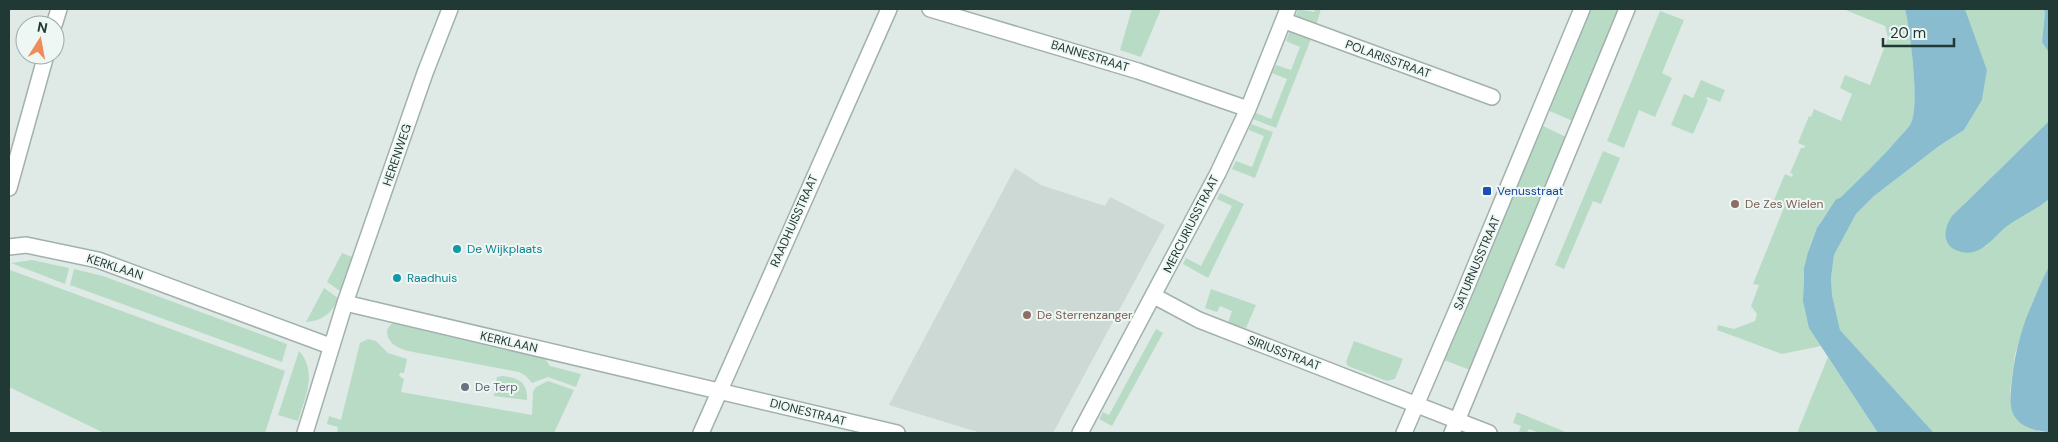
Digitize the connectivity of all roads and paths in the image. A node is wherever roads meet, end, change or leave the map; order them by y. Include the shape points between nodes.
1 (450, 9) edge
2 (889, 9) edge
3 (930, 9) edge
4 (1582, 9) edge
5 (1627, 9) edge
6 (1286, 15) edge
7 (43, 65) edge
8 (1492, 97) dead end
9 (1248, 109) junction
10 (9, 188) edge
11 (9, 247) edge
12 (1154, 296) junction
13 (345, 303) junction
14 (330, 346) junction
15 (719, 390) junction
16 (1417, 404) junction
17 (1455, 427) edge
18 (305, 433) edge
19 (701, 433) edge
20 (897, 433) edge
21 (1080, 433) edge
22 (1404, 433) edge
23 (1489, 433) edge

1 - 13 street, HERENWEG
2 - 15 street, RAADHUISSTRAAT
3 - 9 street, BANNESTRAAT via 1138,70
4 - 16 street, SATURNUSSTRAAT
5 - 17 street
6 - 8 street, POLARISSTRAAT
6 - 9 street, MERCURIUSSTRAAT
7 - 10 street
9 - 12 street, MERCURIUSSTRAAT
11 - 14 street, KERKLAAN via 26,245 98,260
12 - 16 street, SIRIUSSTRAAT via 1199,320
12 - 21 street, MERCURIUSSTRAAT
13 - 14 street
13 - 15 street, KERKLAAN
14 - 18 street
15 - 19 street, RAADHUISSTRAAT
15 - 20 street, DIONESTRAAT
16 - 17 street, SIRIUSSTRAAT
16 - 22 street, SATURNUSSTRAAT
17 - 23 street, SIRIUSSTRAAT

